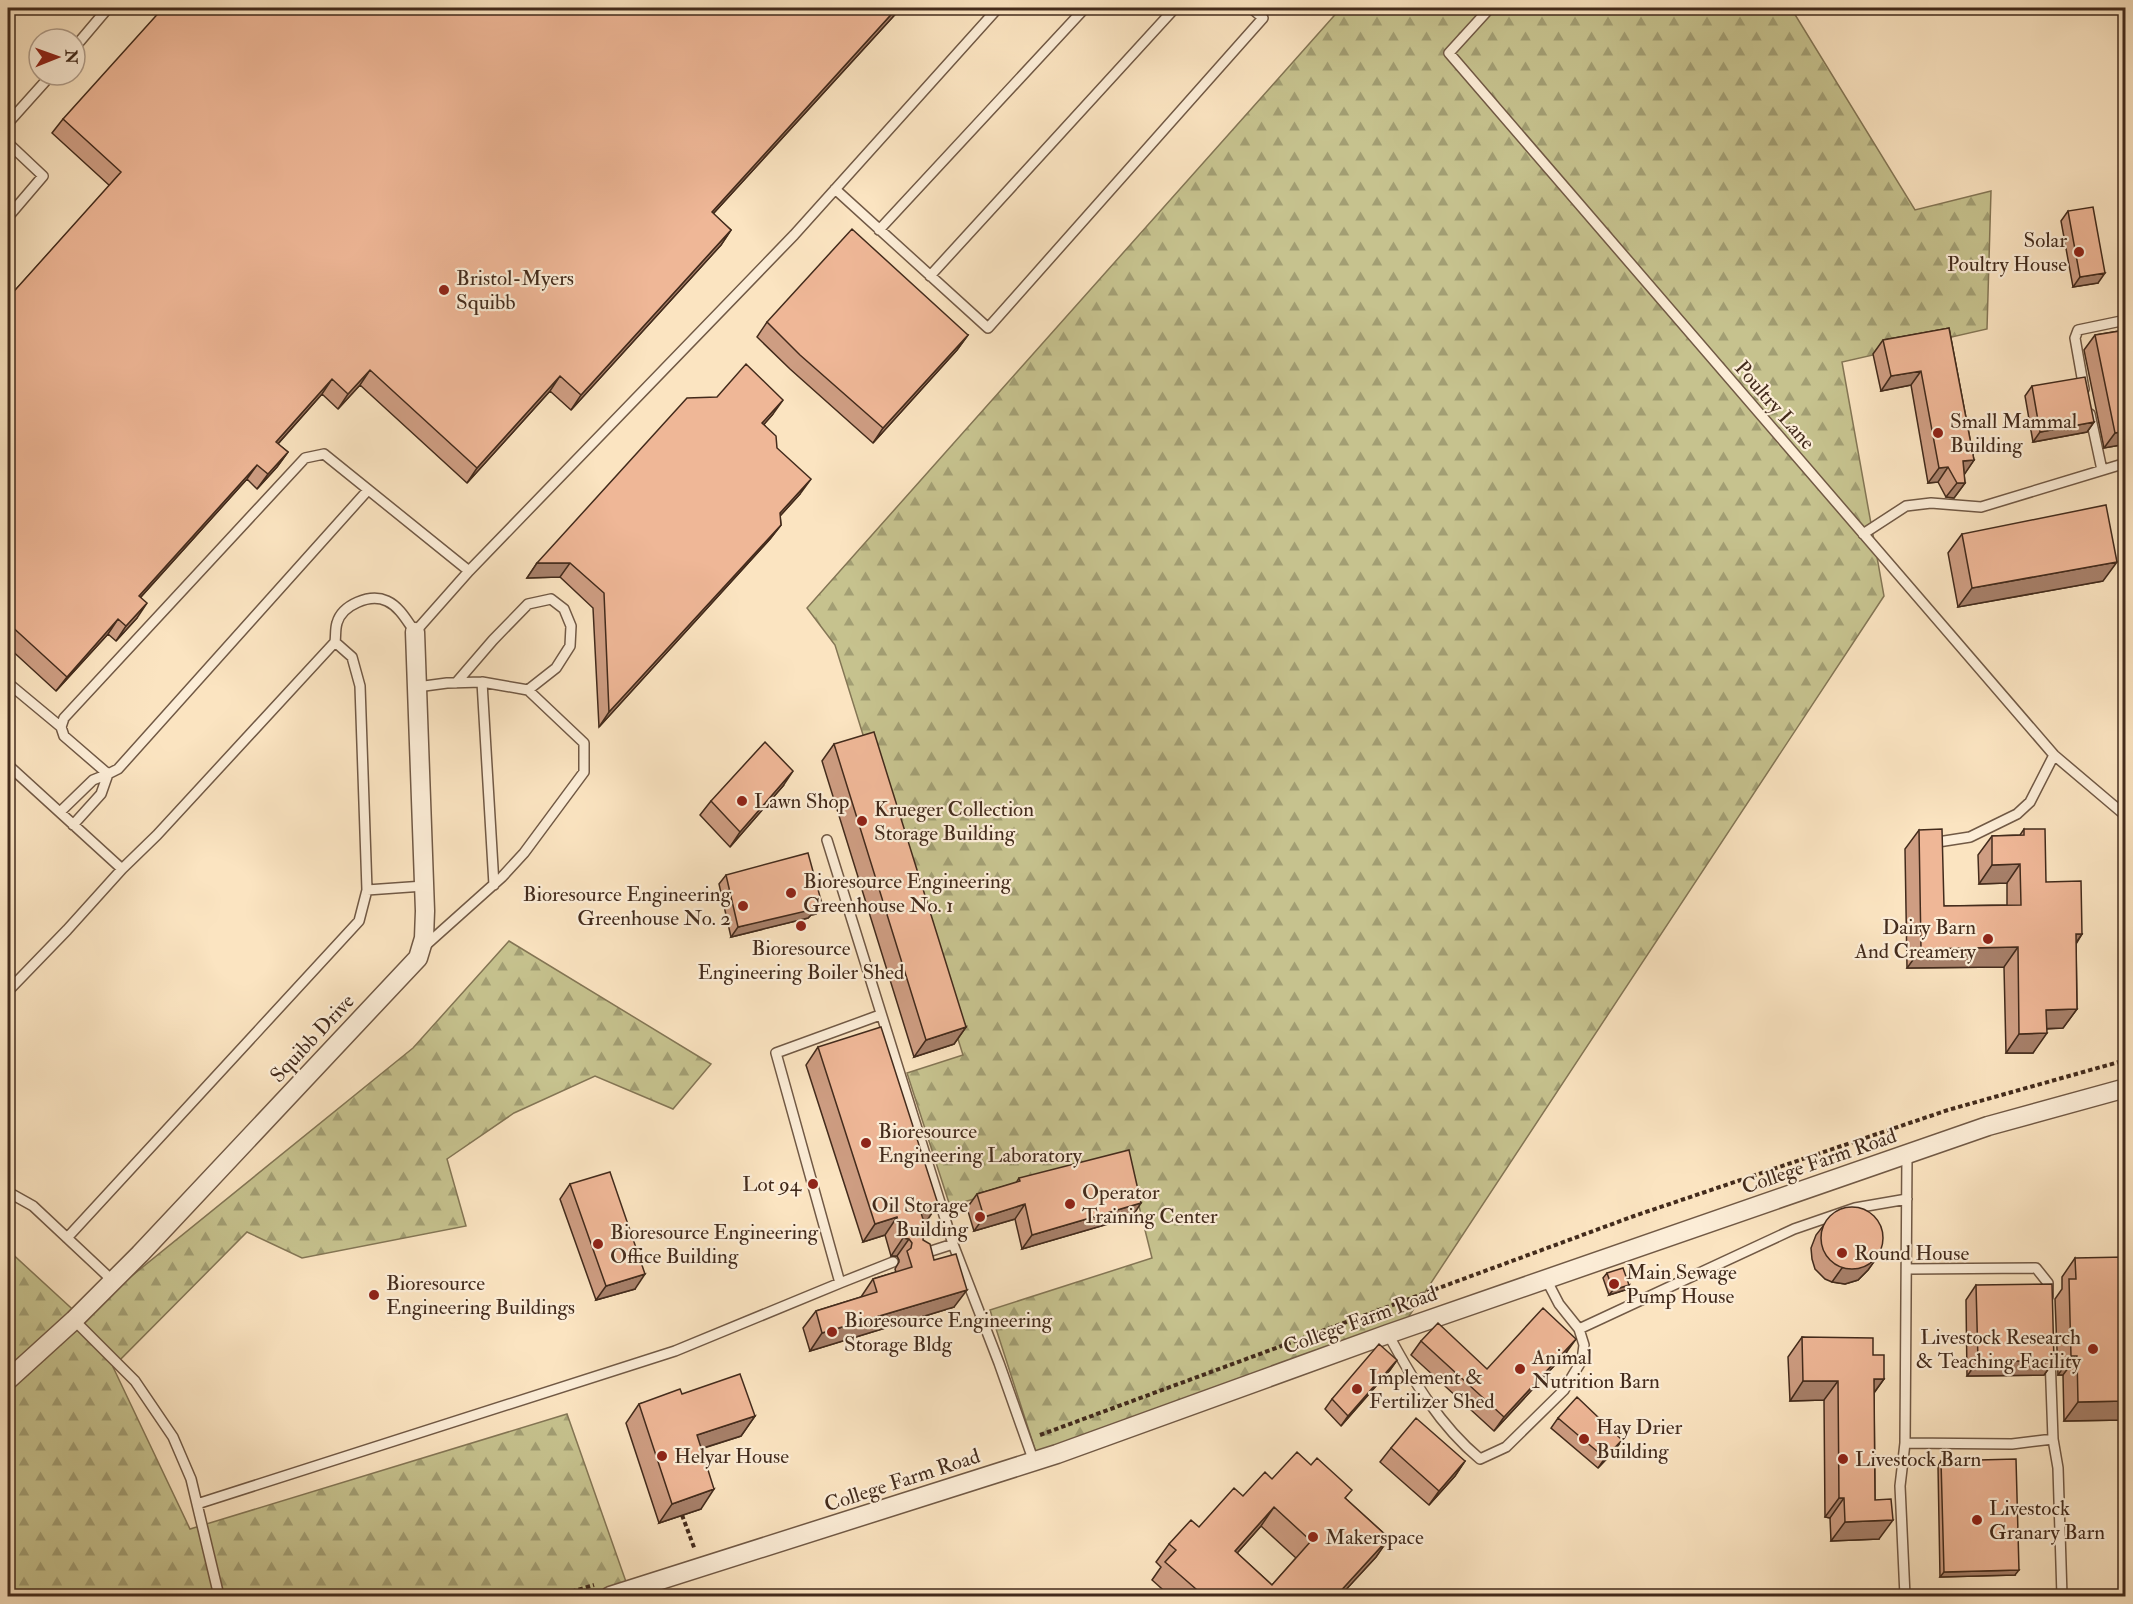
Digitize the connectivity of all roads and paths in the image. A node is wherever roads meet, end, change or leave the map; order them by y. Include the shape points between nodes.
1 (108, 8) edge
2 (998, 8) edge
3 (1085, 8) edge
4 (1175, 8) edge
5 (1251, 8) edge
6 (1490, 8) edge
7 (87, 33) edge
8 (40, 87) edge
9 (8, 123) edge
10 (8, 143) edge
11 (835, 189) junction
12 (8, 217) edge
13 (879, 230) junction
14 (930, 276) junction
15 (2126, 320) edge
16 (2126, 463) edge
17 (2102, 470) junction
18 (368, 490) junction
19 (1863, 534) junction
20 (469, 571) junction
21 (414, 632) junction
22 (335, 642) junction
23 (456, 682) junction
24 (482, 682) junction
25 (8, 683) edge
26 (417, 687) junction
27 (528, 690) junction
28 (62, 727) junction
29 (2054, 755) junction
30 (8, 765) edge
31 (108, 774) junction
32 (60, 812) junction
33 (2126, 816) edge
34 (73, 825) junction
35 (827, 840) dead end
36 (1938, 842) edge
37 (122, 869) junction
38 (494, 885) junction
39 (424, 886) junction
40 (367, 890) junction
41 (422, 949) junction
42 (8, 992) edge
43 (880, 1015) junction
44 (2126, 1060) edge
45 (2126, 1088) edge
46 (1907, 1154) junction
47 (8, 1192) edge
48 (1907, 1199) junction
49 (67, 1238) junction
50 (953, 1244) junction
51 (916, 1255) edge
52 (893, 1262) dead end
53 (1907, 1269) junction
54 (1546, 1279) junction
55 (113, 1281) junction
56 (840, 1283) junction
57 (2049, 1305) edge
58 (74, 1320) junction
59 (1579, 1329) junction
60 (1388, 1334) junction
61 (2050, 1350) edge
62 (8, 1380) edge
63 (2053, 1439) junction
64 (1026, 1440) junction
65 (1905, 1443) junction
66 (1034, 1462) junction
67 (197, 1504) junction
68 (219, 1596) edge
69 (610, 1596) edge
70 (1905, 1596) edge
71 (2062, 1596) edge

1 - 7 lane
2 - 11 lane
3 - 13 lane
4 - 14 lane
5 - 14 lane via 1263,18 988,328
6 - 19 lane, Poultry Lane via 1449,54
8 - 9 lane
10 - 12 lane via 43,176
11 - 13 lane
11 - 20 lane
13 - 14 lane
15 - 17 lane via 2078,330 2075,338
16 - 17 lane
17 - 19 lane via 1981,507 1931,503 1906,506
18 - 20 lane
18 - 28 lane via 324,454 305,458 64,718
18 - 31 lane via 118,769
19 - 29 lane, Poultry Lane
20 - 21 lane
21 - 22 lane via 401,611 386,601 366,598 348,608 337,622
21 - 26 street, Squibb Drive
22 - 37 lane
22 - 40 lane via 352,657 360,686
23 - 24 lane
23 - 26 lane
23 - 27 lane via 528,604 551,599 564,609 571,626 570,646 556,668
24 - 27 lane
24 - 38 lane
25 - 28 lane
26 - 39 street, Squibb Drive
27 - 38 lane via 584,743 584,772 524,853
28 - 31 lane via 63,736
29 - 33 lane, Poultry Lane
29 - 36 lane via 2030,802 2017,814 1970,837
30 - 32 lane
31 - 32 lane via 93,780
31 - 34 lane via 101,794
32 - 34 lane
34 - 37 lane
35 - 43 lane
37 - 42 lane
38 - 41 lane
39 - 40 lane
39 - 41 street, Squibb Drive
40 - 49 lane via 359,921
41 - 55 street, Squibb Drive via 413,965
43 - 50 lane
43 - 56 lane via 776,1053
44 - 64 path via 1948,1110 1634,1216
45 - 46 street, College Farm Road via 1988,1126
46 - 48 lane
46 - 54 street, College Farm Road
47 - 49 lane via 33,1206
48 - 53 lane
48 - 59 lane via 1855,1208 1794,1229
49 - 55 lane
50 - 51 lane
50 - 64 lane
52 - 56 lane
53 - 57 lane via 2036,1268 2048,1283
53 - 65 lane
54 - 59 lane
54 - 60 street, College Farm Road
55 - 58 street, Squibb Drive
56 - 67 lane via 675,1351
58 - 62 street, Squibb Drive
58 - 67 lane via 142,1390 173,1437
59 - 60 lane via 1584,1345 1582,1360 1564,1390 1506,1447 1480,1459 1439,1418 1413,1381
60 - 66 street, College Farm Road
61 - 63 lane
63 - 65 lane via 2012,1444
63 - 71 lane via 2058,1468
64 - 66 lane
65 - 70 lane via 1900,1486
66 - 69 street, College Farm Road
67 - 68 lane

